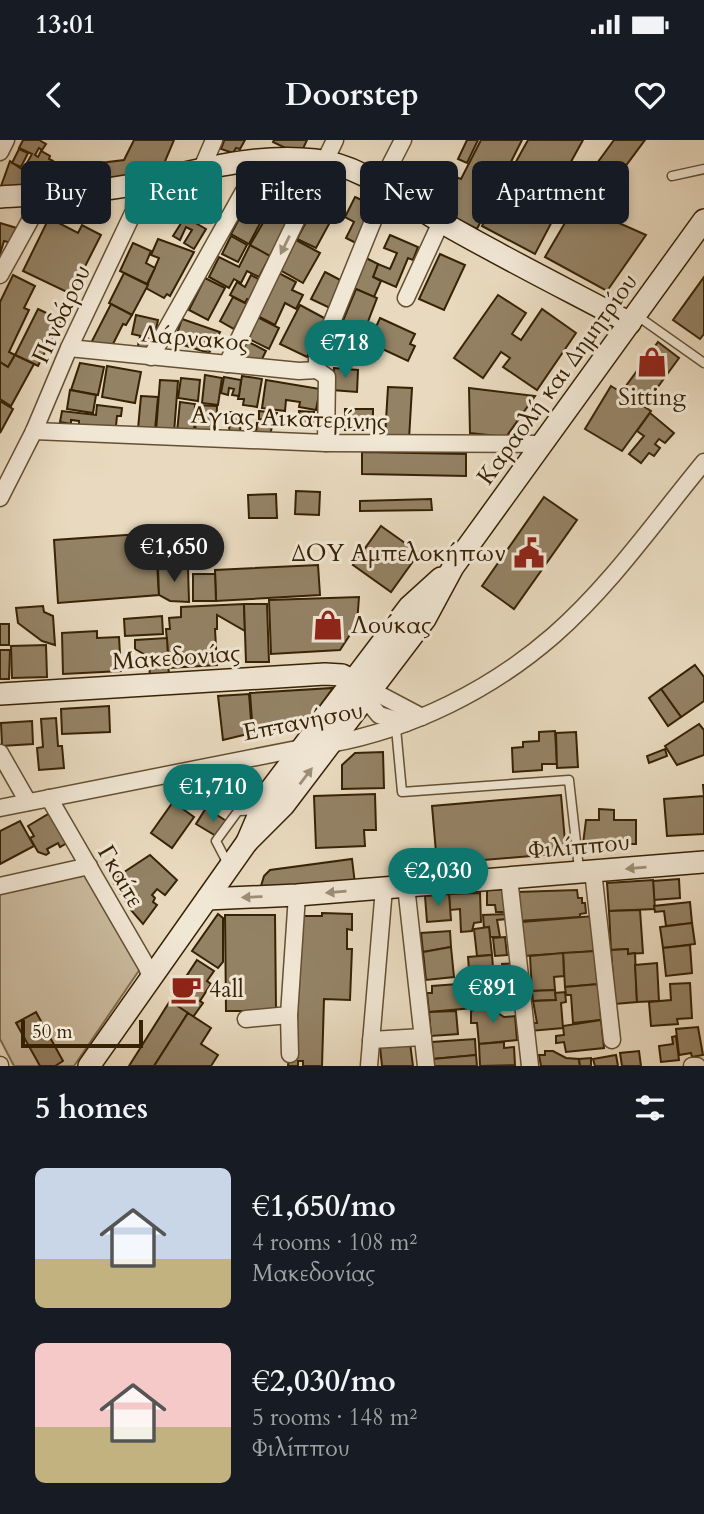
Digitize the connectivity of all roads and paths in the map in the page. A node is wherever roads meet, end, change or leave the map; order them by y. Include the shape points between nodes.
1 (6, 140) edge
2 (215, 140) edge
3 (335, 140) edge
4 (403, 140) edge
5 (0, 152) edge
6 (262, 159) junction
7 (205, 161) edge
8 (304, 161) edge
9 (325, 161) edge
10 (394, 161) edge
11 (222, 165) edge
12 (704, 169) edge
13 (672, 176) dead end
14 (21, 196) edge
15 (0, 197) edge
16 (704, 220) edge
17 (28, 224) edge
18 (128, 224) edge
19 (295, 224) edge
20 (369, 224) edge
21 (440, 224) edge
22 (445, 224) edge
23 (0, 275) edge
24 (406, 298) dead end
25 (633, 319) junction
26 (69, 348) junction
27 (151, 357) junction
28 (704, 363) edge
29 (227, 364) junction
30 (317, 370) junction
31 (34, 431) junction
32 (326, 443) junction
33 (543, 444) junction
34 (704, 461) edge
35 (0, 498) edge
36 (363, 690) junction
37 (0, 694) edge
38 (409, 723) junction
39 (330, 744) junction
40 (302, 748) junction
41 (0, 753) edge
42 (50, 797) junction
43 (28, 802) junction
44 (0, 808) edge
45 (262, 810) junction
46 (247, 842) junction
47 (704, 864) edge
48 (89, 866) junction
49 (230, 867) junction
50 (586, 872) junction
51 (509, 878) junction
52 (0, 886) edge
53 (406, 886) junction
54 (384, 888) junction
55 (297, 895) junction
56 (208, 899) junction
57 (151, 979) junction
58 (289, 1015) junction
59 (246, 1019) dead end
60 (423, 1037) junction
61 (371, 1040) junction
62 (612, 1040) dead end
63 (290, 1054) dead end
64 (89, 1066) edge
65 (369, 1066) edge
66 (426, 1066) edge
67 (530, 1066) edge

1 - 5 street
2 - 7 street
3 - 9 street
4 - 10 street
6 - 8 street
6 - 11 street
6 - 27 street
12 - 13 lane
14 - 15 street
16 - 25 street, Καραολή και Δημητρίου
17 - 23 street
18 - 26 street, Πινδάρου
19 -> 29 street
20 - 30 street via 317,359
21 - 24 street
22 - 25 street
25 - 28 lane
25 - 33 street, Καραολή και Δημητρίου
26 - 27 street, Λάρνακος
26 - 31 street, Πινδάρου
27 - 29 street, Λάρνακος
29 - 30 street, Λάρνακος
30 - 32 street via 327,377
31 - 32 street, Αγιας Αικατερίνης
31 - 35 street, Πινδάρου
32 - 33 street, Αγιας Αικατερίνης
33 - 36 street, Καραολή και Δημητρίου via 453,567 409,607
34 - 38 street, Επτανήσου via 610,578 554,635 492,680
36 - 37 street, Μακεδονίας via 342,675 325,674
36 - 38 street, Επτανήσου via 379,715
36 - 39 street, Καραολή και Δημητρίου
36 - 40 street, Καραολή και Δημητρίου
38 - 39 street, Επτανήσου
38 - 50 lane via 402,792 569,780
39 - 40 street, Επτανήσου
46 -> 39 street, Καραολή και Δημητρίου via 284,805
40 - 42 street, Επτανήσου
40 - 45 street, Καραολή και Δημητρίου via 268,793
41 - 43 street
42 - 43 street, Επτανήσου
42 - 48 street, Γκαίτε
43 - 44 street, Επτανήσου
45 - 46 street, Καραολή και Δημητρίου
45 - 49 lane via 238,811 216,841
46 - 49 street, Καραολή και Δημητρίου
47 -> 50 street, Φιλίππου
48 - 52 street
48 - 57 street, Γκαίτε
49 - 56 street, Καραολή και Δημητρίου
50 - 51 street, Φιλίππου
50 - 62 street
51 - 53 street, Φιλίππου
51 - 67 street
53 - 54 street, Φιλίππου
53 - 60 street
54 -> 55 street, Φιλίππου
54 - 61 street
55 -> 56 street, Φιλίππου
55 - 58 street
56 - 57 street, Καραολή και Δημητρίου
57 - 64 street, Καραολή και Δημητρίου
58 - 59 street
58 - 63 street
60 - 61 street
60 - 66 street
61 - 65 street

